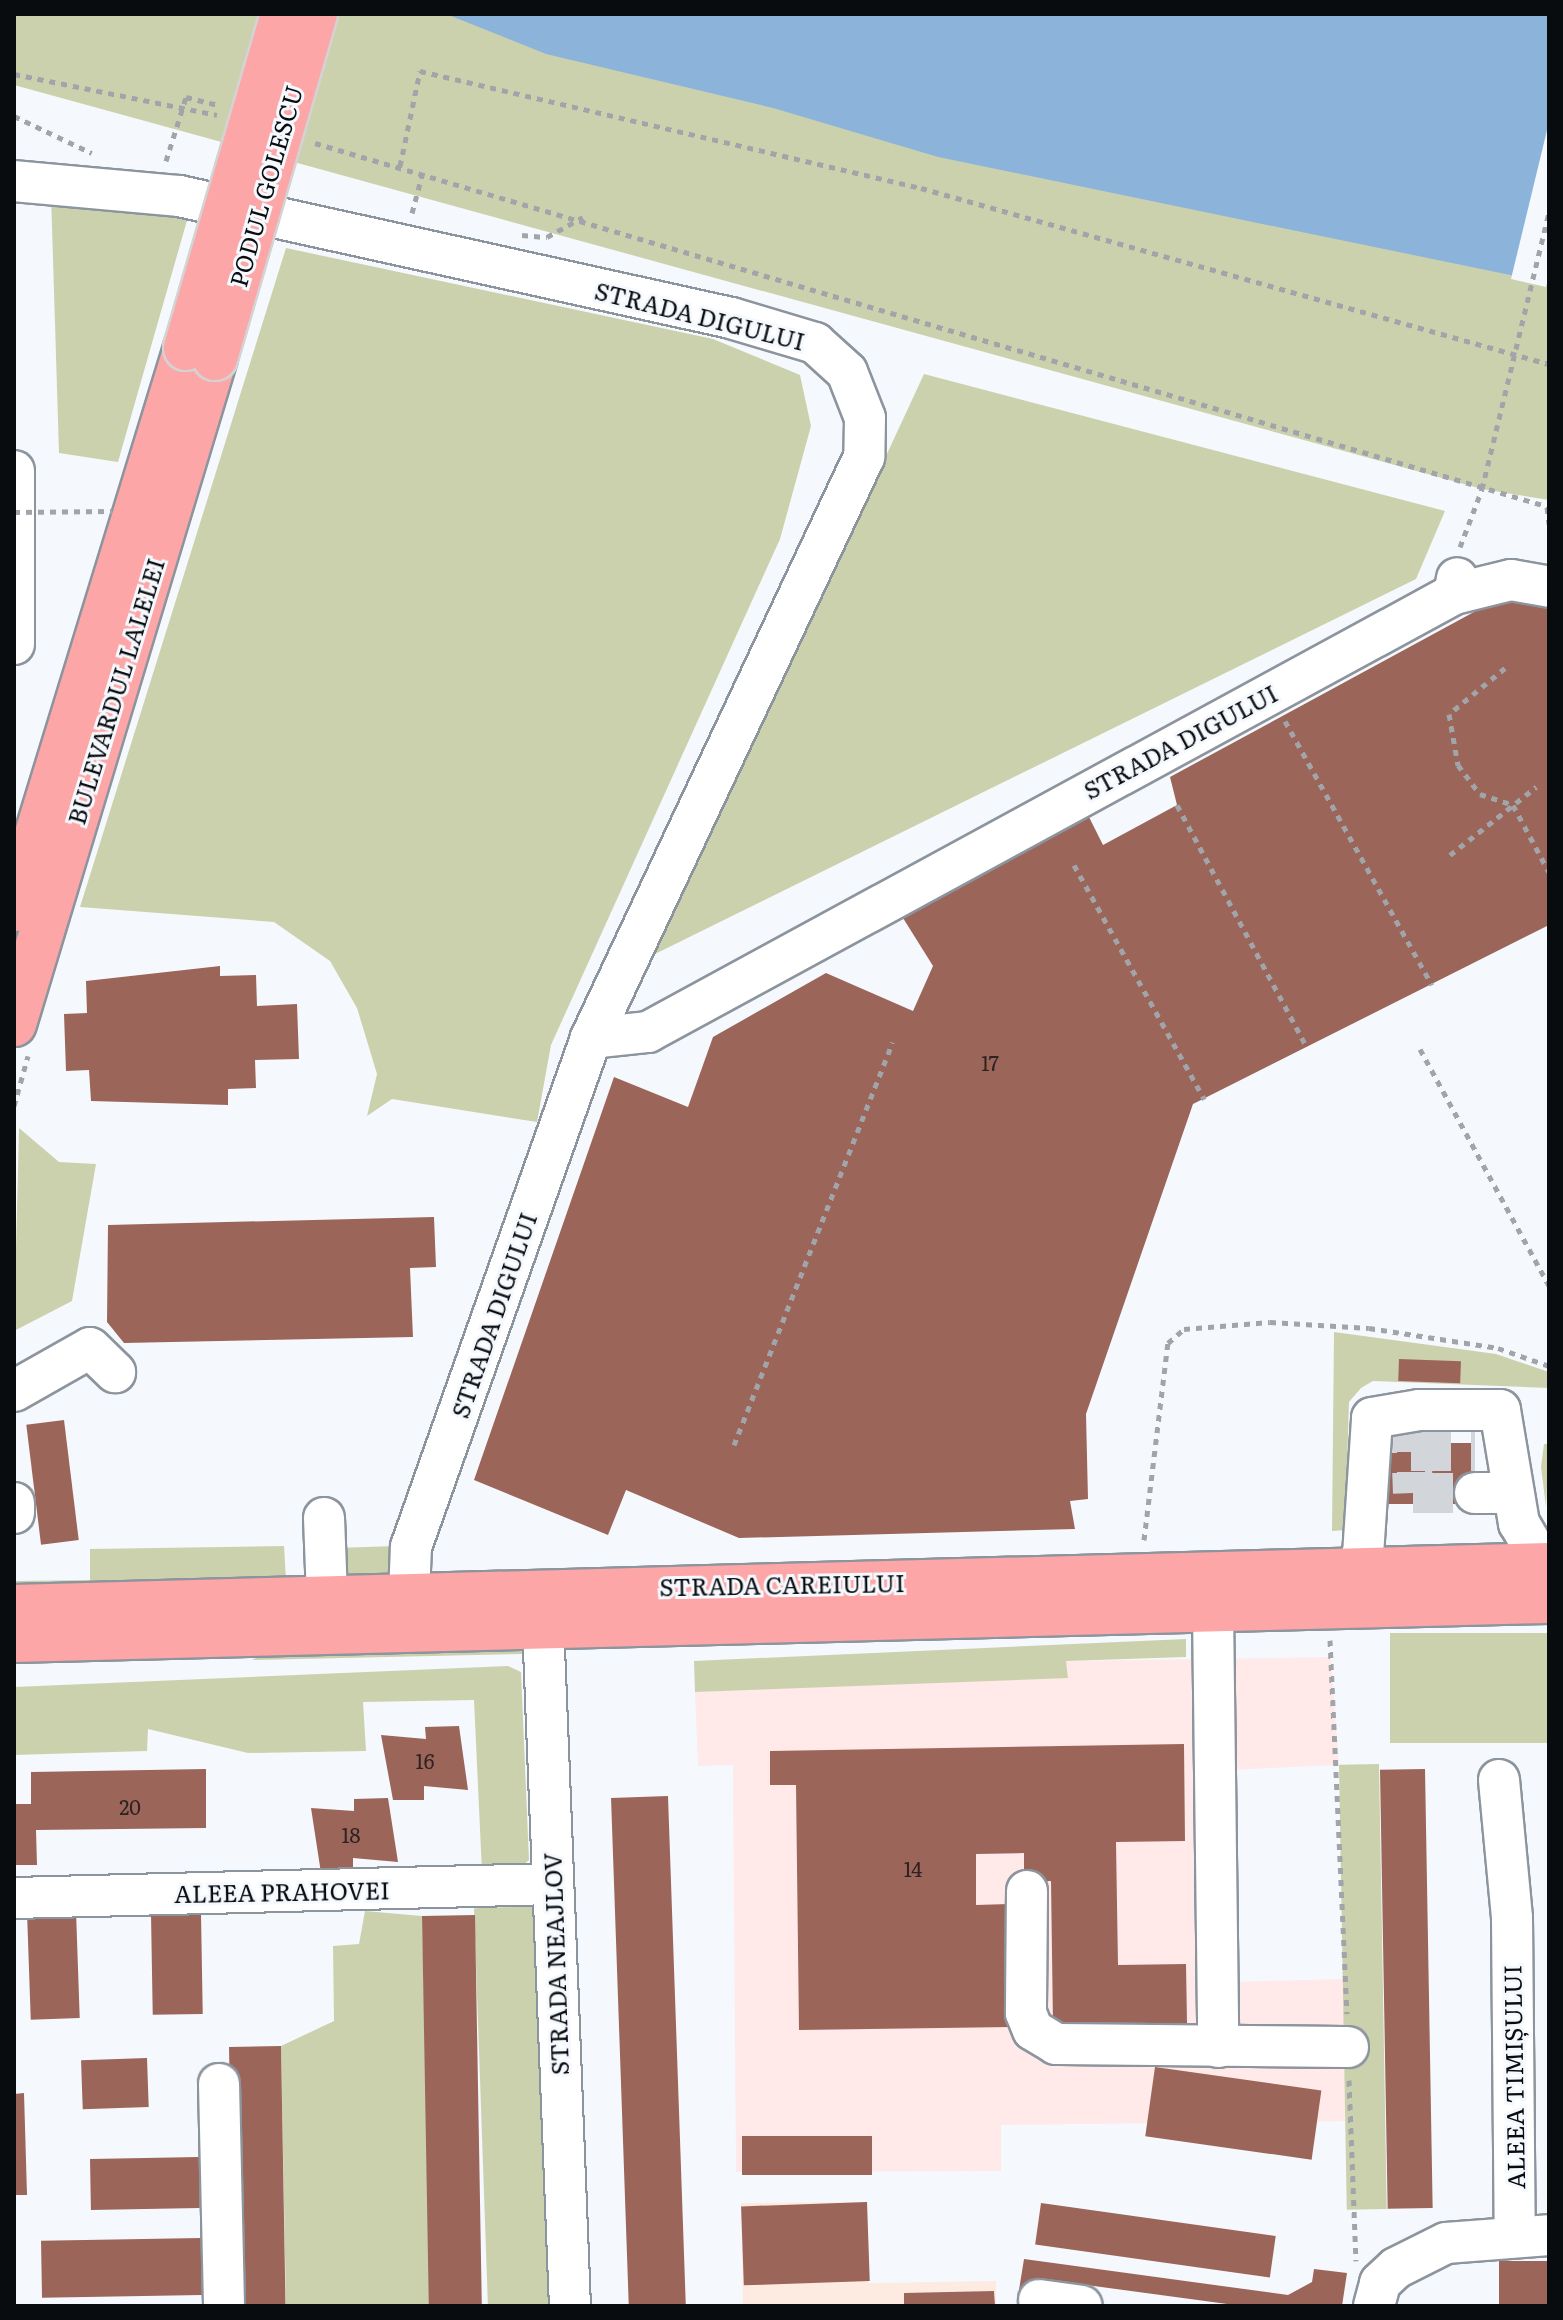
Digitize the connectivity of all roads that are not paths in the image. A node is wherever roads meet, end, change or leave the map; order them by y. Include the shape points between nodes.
1 (283, 14) edge
2 (315, 14) edge
3 (14, 181) edge
4 (201, 353) junction
5 (14, 471) edge
6 (1549, 587) edge
7 (14, 644) edge
8 (14, 909) edge
9 (14, 1024) edge
10 (591, 1038) junction
11 (115, 1372) dead end
12 (14, 1391) edge
13 (14, 1503) edge
14 (14, 1513) edge
15 (324, 1518) dead end
16 (1350, 1572) junction
17 (1547, 1577) edge
18 (409, 1594) junction
19 (327, 1595) junction
20 (14, 1607) edge
21 (1213, 1609) junction
22 (543, 1623) junction
23 (14, 1640) edge
24 (1499, 1780) dead end
25 (551, 1884) junction
26 (1027, 1891) dead end
27 (14, 1898) edge
28 (1218, 2047) junction
29 (1348, 2047) road end
30 (219, 2084) dead end
31 (1532, 2236) edge
32 (1366, 2292) edge
33 (1039, 2300) dead end
34 (224, 2306) edge
35 (570, 2306) edge
36 (1082, 2306) edge

1 - 4 main road, PODUL GOLESCU, bridge
2 - 4 main road, PODUL GOLESCU, bridge
3 - 10 street, STRADA DIGULUI via 179,196 731,318 815,343 847,372 865,418 864,457
4 - 8 main road, BULEVARDUL LALELEI
4 - 9 main road, BULEVARDUL LALELEI
5 - 7 street
6 - 10 street, STRADA DIGULUI via 1511,580 1456,586 648,1032
10 - 18 street, STRADA DIGULUI via 411,1547
11 - 12 street via 90,1348
13 - 14 street
15 - 19 street
16 - 17 main road, STRADA CAREIULUI
16 - 17 street via 1363,1555 1372,1418 1500,1410 1492,1471
16 - 18 main road, STRADA CAREIULUI
17 - 21 main road, STRADA CAREIULUI
18 - 19 main road, STRADA CAREIULUI
19 - 20 main road, STRADA CAREIULUI
21 - 22 main road, STRADA CAREIULUI
21 - 28 street
22 - 23 main road, STRADA CAREIULUI
22 - 25 street, STRADA NEAJLOV
24 - 31 street, ALEEA TIMIȘULUI
25 - 27 street, ALEEA PRAHOVEI
25 - 35 street, STRADA NEAJLOV
26 - 28 street via 1026,2013 1033,2030 1056,2044
28 - 29 street
30 - 34 street
31 - 32 street, ALEEA TIMIȘULUI via 1466,2237 1396,2268
33 - 36 street

